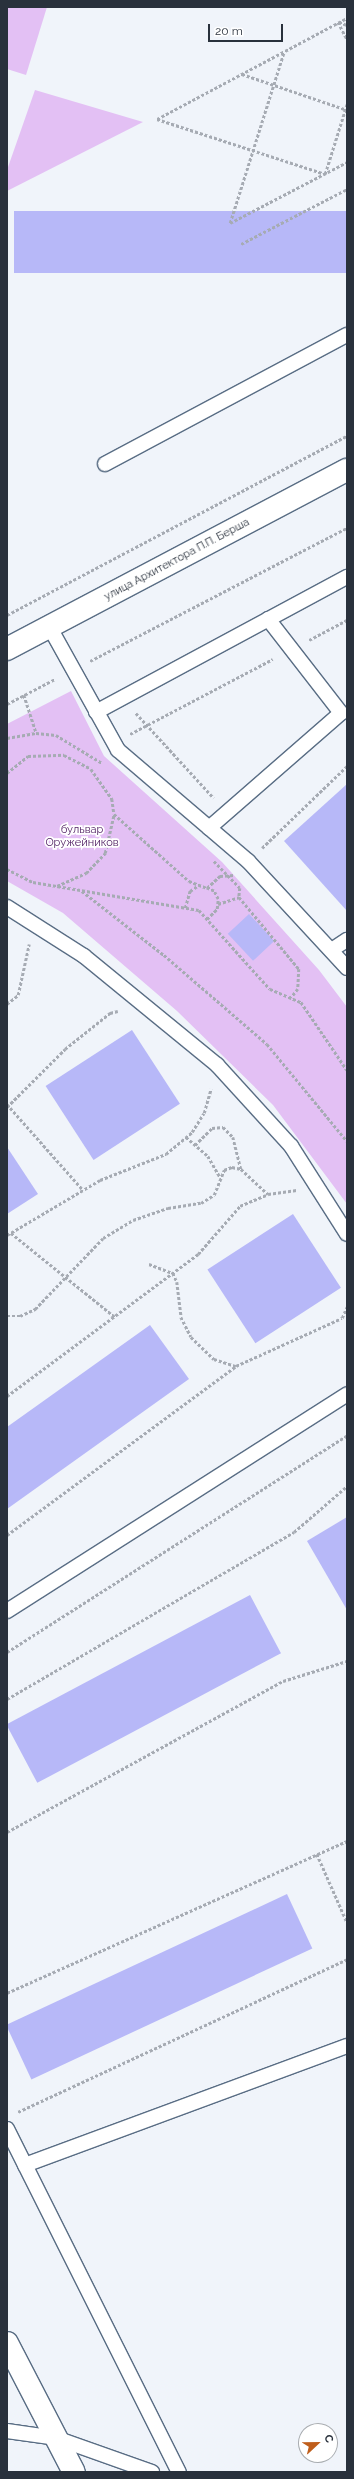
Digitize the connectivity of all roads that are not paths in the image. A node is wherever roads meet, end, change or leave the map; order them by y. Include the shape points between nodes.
1 (347, 335) edge
2 (105, 464) dead end
3 (347, 470) edge
4 (347, 577) edge
5 (268, 618) junction
6 (49, 626) junction
7 (7, 649) edge
8 (96, 712) junction
9 (210, 828) junction
10 (7, 907) edge
11 (347, 940) edge
12 (333, 949) junction
13 (347, 968) edge
14 (347, 1234) edge
15 (347, 1394) edge
16 (7, 1612) edge
17 (347, 2046) edge
18 (7, 2129) edge
19 (25, 2165) junction
20 (7, 2343) edge
21 (7, 2431) edge
22 (56, 2438) junction
23 (74, 2472) edge
24 (152, 2472) edge
25 (179, 2472) edge

1 - 2 lane
3 - 6 street, улица Архитектора П.П. Берша
4 - 5 lane
5 - 8 lane
5 - 9 lane via 341,713
6 - 7 street, улица Архитектора П.П. Берша
6 - 8 lane via 76,668
8 - 9 lane via 114,742
9 - 12 lane via 248,862
10 - 14 lane via 84,956 217,1065 291,1146
11 - 12 lane
12 - 13 lane
15 - 16 lane
17 - 19 lane
18 - 19 lane
19 - 25 lane
20 - 22 street
21 - 22 lane
22 - 23 street
22 - 24 lane

